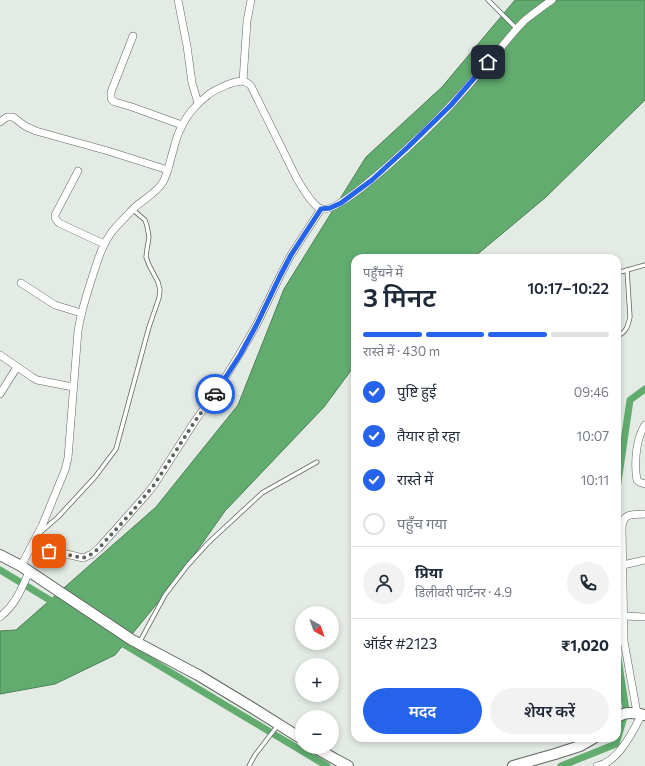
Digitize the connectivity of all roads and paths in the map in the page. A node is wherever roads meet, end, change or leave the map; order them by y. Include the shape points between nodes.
1 (178, 0) edge
2 (251, 0) edge
3 (488, 0) edge
4 (552, 0) edge
5 (517, 29) junction
6 (133, 36) dead end
7 (243, 81) junction
8 (198, 103) junction
9 (0, 122) edge
10 (182, 125) junction
11 (168, 170) junction
12 (78, 171) dead end
13 (132, 209) junction
14 (321, 209) junction
15 (104, 244) junction
16 (645, 266) edge
17 (627, 270) junction
18 (621, 272) edge
19 (21, 283) dead end
20 (81, 313) junction
21 (621, 334) edge
22 (0, 355) edge
23 (17, 367) junction
24 (73, 388) junction
25 (0, 394) edge
26 (645, 425) edge
27 (317, 462) dead end
28 (645, 484) edge
29 (645, 514) edge
30 (36, 536) junction
31 (30, 548) junction
32 (0, 555) edge
33 (645, 560) edge
34 (623, 565) junction
35 (27, 570) junction
36 (624, 616) junction
37 (0, 617) edge
38 (645, 617) edge
39 (136, 642) junction
40 (633, 714) edge
41 (276, 727) junction
42 (295, 736) edge
43 (587, 742) edge
44 (325, 754) edge
45 (249, 766) edge
46 (348, 766) edge
47 (513, 766) edge
48 (597, 766) edge

1 - 8 street via 192,83
2 - 7 street
3 - 5 lane
4 - 5 street
5 - 14 street via 451,105 408,147 341,203
6 - 10 street via 112,92 112,100
7 - 8 street via 208,94
7 - 14 street via 251,86 297,179
8 - 10 street
9 - 11 street via 7,117 13,117 36,131
10 - 11 street
11 - 13 street via 156,191
12 - 15 street via 55,218 59,223
13 - 15 street
13 - 30 lane via 148,226 146,256 160,290 116,449 95,477 58,517
14 - 31 street via 291,255 240,355 154,485 131,513 99,548 83,558
15 - 20 street
16 - 17 lane
17 - 18 lane
17 - 21 lane via 630,317 629,325
19 - 20 street via 55,305
20 - 24 street
22 - 23 street
23 - 24 street via 37,380
23 - 25 street
24 - 30 street via 65,470
26 - 28 street via 636,452 637,480
27 - 39 lane via 262,493 203,548 165,595
29 - 34 street via 628,516 622,522
30 - 31 street
31 - 35 street
32 - 35 street
33 - 34 street
34 - 36 street
35 - 37 street via 18,597
35 - 39 street
36 - 38 street
36 - 40 street via 624,641
39 - 41 street via 198,675
40 - 48 street via 632,735 611,760
41 - 42 street
41 - 45 lane
43 - 47 street
44 - 46 street

